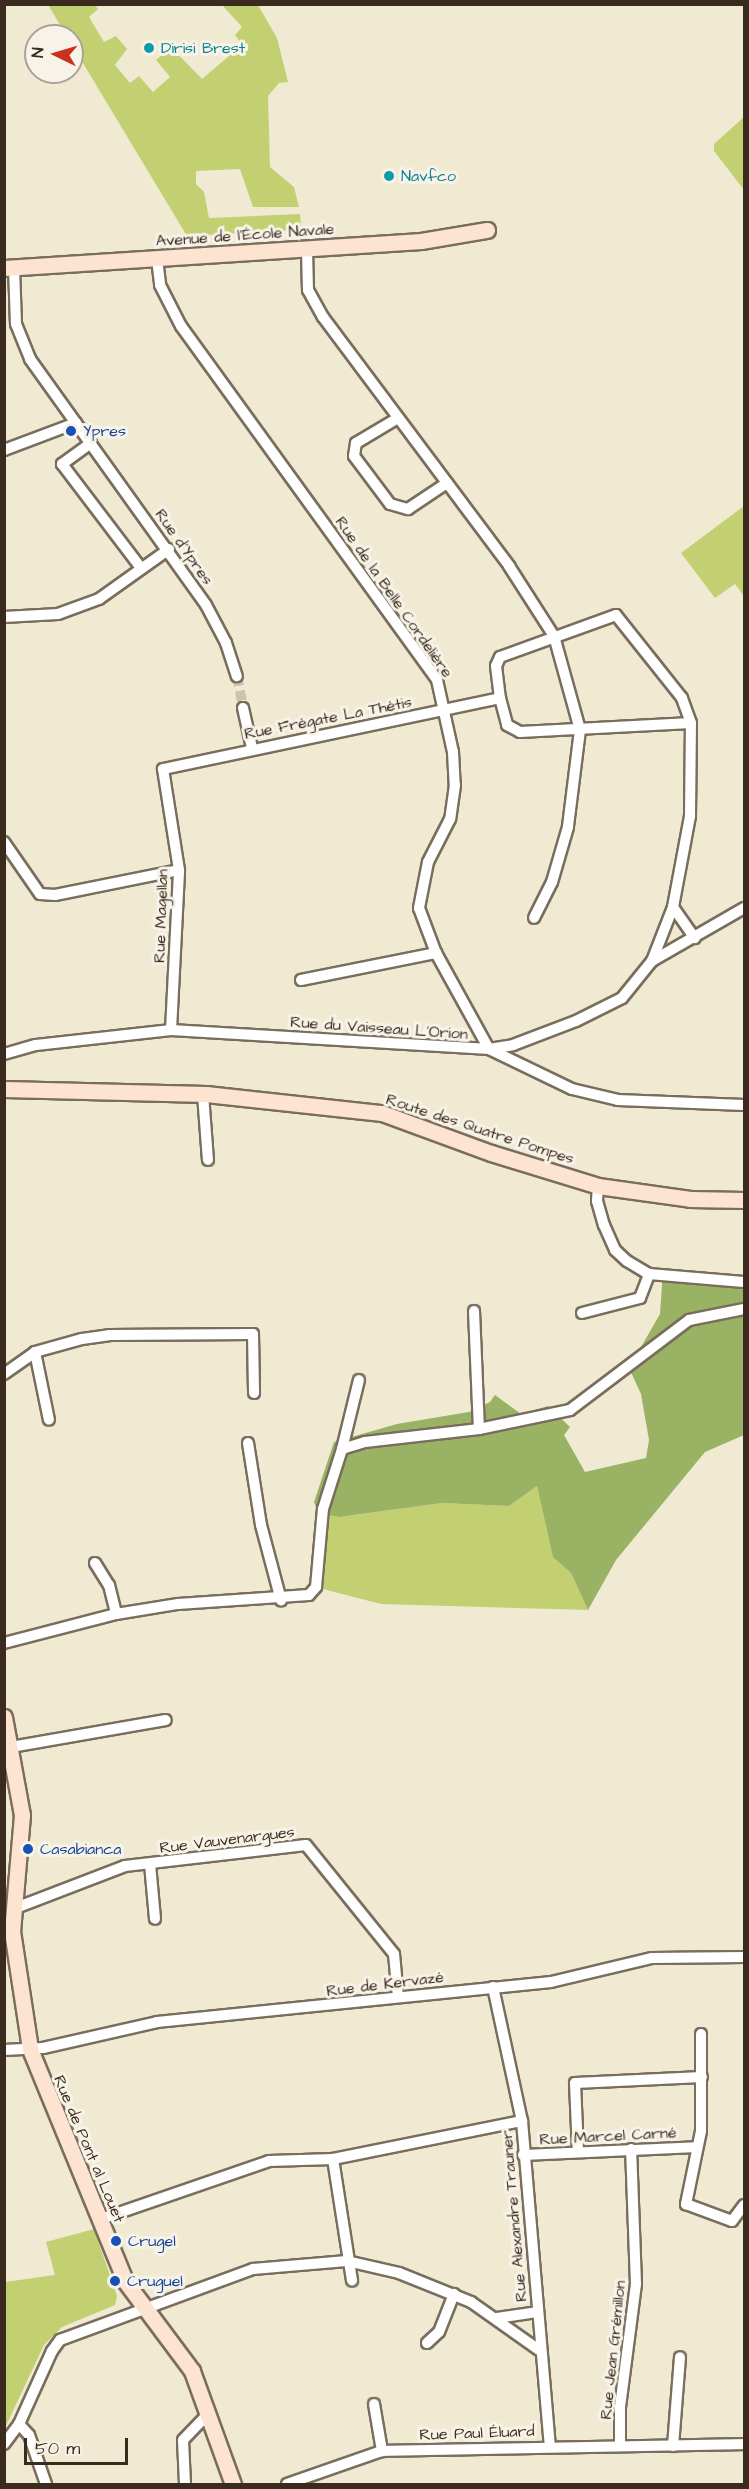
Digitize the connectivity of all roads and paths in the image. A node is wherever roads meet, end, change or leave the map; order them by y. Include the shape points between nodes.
1 (487, 230) dead end
2 (307, 250) junction
3 (157, 259) junction
4 (9, 267) edge
5 (398, 418) junction
6 (76, 423) junction
7 (91, 443) junction
8 (4, 450) edge
9 (447, 483) junction
10 (169, 549) junction
11 (141, 568) junction
12 (4, 617) edge
13 (554, 636) junction
14 (237, 676) tunnel mouth
15 (500, 698) junction
16 (243, 708) tunnel mouth
17 (446, 710) junction
18 (691, 723) junction
19 (580, 730) junction
20 (252, 748) junction
21 (163, 768) joint
22 (4, 842) edge
23 (179, 870) junction
24 (673, 907) junction
25 (744, 908) edge
26 (534, 918) dead end
27 (695, 938) junction
28 (436, 953) junction
29 (652, 961) junction
30 (301, 980) dead end
31 (171, 1030) junction
32 (489, 1049) junction
33 (4, 1054) edge
34 (4, 1089) edge
35 (203, 1094) junction
36 (744, 1105) edge
37 (208, 1160) dead end
38 (598, 1186) junction
39 (744, 1200) edge
40 (649, 1274) junction
41 (744, 1282) edge
42 (744, 1309) edge
43 (474, 1311) dead end
44 (582, 1313) dead end
45 (35, 1352) junction
46 (4, 1374) edge
47 (359, 1380) dead end
48 (254, 1393) dead end
49 (49, 1420) dead end
50 (478, 1429) junction
51 (248, 1443) dead end
52 (342, 1449) junction
53 (95, 1563) dead end
54 (281, 1600) junction
55 (116, 1614) junction
56 (4, 1643) edge
57 (4, 1717) edge
58 (166, 1720) dead end
59 (11, 1747) junction
60 (150, 1864) junction
61 (13, 1909) junction
62 (155, 1919) dead end
63 (744, 1957) edge
64 (493, 1987) junction
65 (398, 1996) junction
66 (701, 2034) dead end
67 (30, 2049) junction
68 (4, 2050) edge
69 (702, 2078) junction
70 (522, 2121) junction
71 (697, 2147) junction
72 (631, 2149) junction
73 (578, 2152) junction
74 (523, 2155) junction
75 (333, 2159) junction
76 (744, 2205) edge
77 (101, 2219) junction
78 (346, 2261) junction
79 (352, 2281) dead end
80 (454, 2294) junction
81 (147, 2308) junction
82 (537, 2312) junction
83 (498, 2318) junction
84 (427, 2343) dead end
85 (539, 2350) junction
86 (680, 2357) dead end
87 (374, 2404) dead end
88 (207, 2415) junction
89 (19, 2424) junction
90 (4, 2444) edge
91 (744, 2444) edge
92 (550, 2445) junction
93 (620, 2446) junction
94 (673, 2446) junction
95 (382, 2451) junction
96 (46, 2484) edge
97 (185, 2484) edge
98 (233, 2484) edge
99 (287, 2484) edge

1 - 2 street, Avenue de l'École Navale via 421,241
2 - 3 street, Avenue de l'École Navale
2 - 5 street via 308,290 323,317
3 - 4 street, Avenue de l'École Navale
3 - 17 street, Rue de la Belle Cordelière via 160,285 181,326 402,629 437,680
4 - 6 street, Rue d'Ypres via 16,324 30,359
5 - 9 street
5 - 9 street via 356,443 354,456 390,504 408,509
6 - 7 street, Rue d'Ypres
6 - 8 street
7 - 10 street, Rue d'Ypres
7 - 11 street via 62,464
9 - 13 street via 509,566
10 - 11 street
10 - 14 street, Rue d'Ypres via 211,615
11 - 12 street via 99,599 58,614
13 - 15 street via 500,657 496,666
13 - 18 street via 616,615 682,698
13 - 19 street
15 - 17 street, Rue Frégate La Thétis
15 - 19 street via 507,725 520,732
16 - 20 street
17 - 20 street, Rue Frégate La Thétis
17 - 28 street, Rue de la Belle Cordelière via 453,752 450,819 428,862 419,908
18 - 19 street
18 - 24 street via 690,816
19 - 26 street via 568,828 552,882
20 - 21 street, Rue Frégate La Thétis
21 - 23 street, Rue Magellan
22 - 23 street via 40,894 55,895
23 - 31 street, Rue Magellan
24 - 27 street
24 - 29 street
25 - 27 street
27 - 29 street
28 - 30 street
28 - 32 street, Rue de la Belle Cordelière
29 - 32 street via 622,998 576,1021 513,1045
31 - 32 street, Rue du Vaisseau L'Orion
31 - 33 street, Rue du Vaisseau L'Orion via 36,1046
32 - 36 street, Rue du Vaisseau L'Orion via 572,1089 618,1100
34 - 35 street, Route des Quatre Pompes
35 - 37 street
35 - 38 street, Route des Quatre Pompes via 382,1113 490,1154
38 - 39 street, Route des Quatre Pompes via 690,1199
38 - 40 street via 597,1201 615,1250
40 - 41 street
40 - 44 street via 640,1298
42 - 50 street via 689,1320 570,1410
43 - 50 street
45 - 46 street
45 - 48 street via 109,1335 253,1334
45 - 49 street
47 - 52 street
50 - 52 street via 365,1442
51 - 54 street via 261,1525
52 - 54 street via 322,1509 316,1587 302,1598
53 - 55 street via 109,1585
54 - 55 street via 178,1604
55 - 56 street
57 - 59 street, Rue de Pont al Louet
58 - 59 street
59 - 61 street, Rue de Pont al Louet via 22,1815
60 - 61 street, Rue Vauvenargues via 125,1866
60 - 62 street
60 - 65 street, Rue Vauvenargues via 306,1845 394,1954
61 - 67 street, Rue de Pont al Louet via 15,1955
63 - 64 street, Rue de Kervazé via 652,1958 551,1982
64 - 65 street, Rue de Kervazé
64 - 70 street, Rue Alexandre Trauner
65 - 67 street, Rue de Kervazé via 157,2022
66 - 69 street
67 - 68 street, Rue de Kervazé
67 - 77 street, Rue de Pont al Louet via 46,2097
69 - 71 street
69 - 73 street via 575,2083
70 - 74 street, Rue Alexandre Trauner
70 - 75 street
71 - 72 street, Rue Marcel Carné
71 - 76 street, Rue Marcel Carné via 686,2204 732,2221
72 - 73 street, Rue Marcel Carné
72 - 93 street, Rue Jean Grémillon via 636,2284 620,2407
73 - 74 street, Rue Marcel Carné
74 - 82 street, Rue Alexandre Trauner
75 - 77 street via 269,2161
75 - 78 street
77 - 81 street, Rue de Pont al Louet via 125,2281
78 - 79 street
78 - 80 street via 399,2273
78 - 81 street via 253,2269
80 - 83 street
80 - 84 street via 439,2332
81 - 88 street, Rue de Pont al Louet via 192,2371
81 - 89 street via 60,2340
82 - 83 street
82 - 85 street, Rue Alexandre Trauner
83 - 85 street
85 - 92 street, Rue Alexandre Trauner
86 - 94 street
87 - 95 street
88 - 97 street via 183,2440
88 - 98 street, Rue de Pont al Louet
89 - 90 street
89 - 96 street via 29,2434
91 - 94 street, Rue Paul Éluard
92 - 93 street, Rue Paul Éluard
92 - 95 street, Rue Paul Éluard
93 - 94 street, Rue Paul Éluard
95 - 99 street, Rue Paul Éluard

